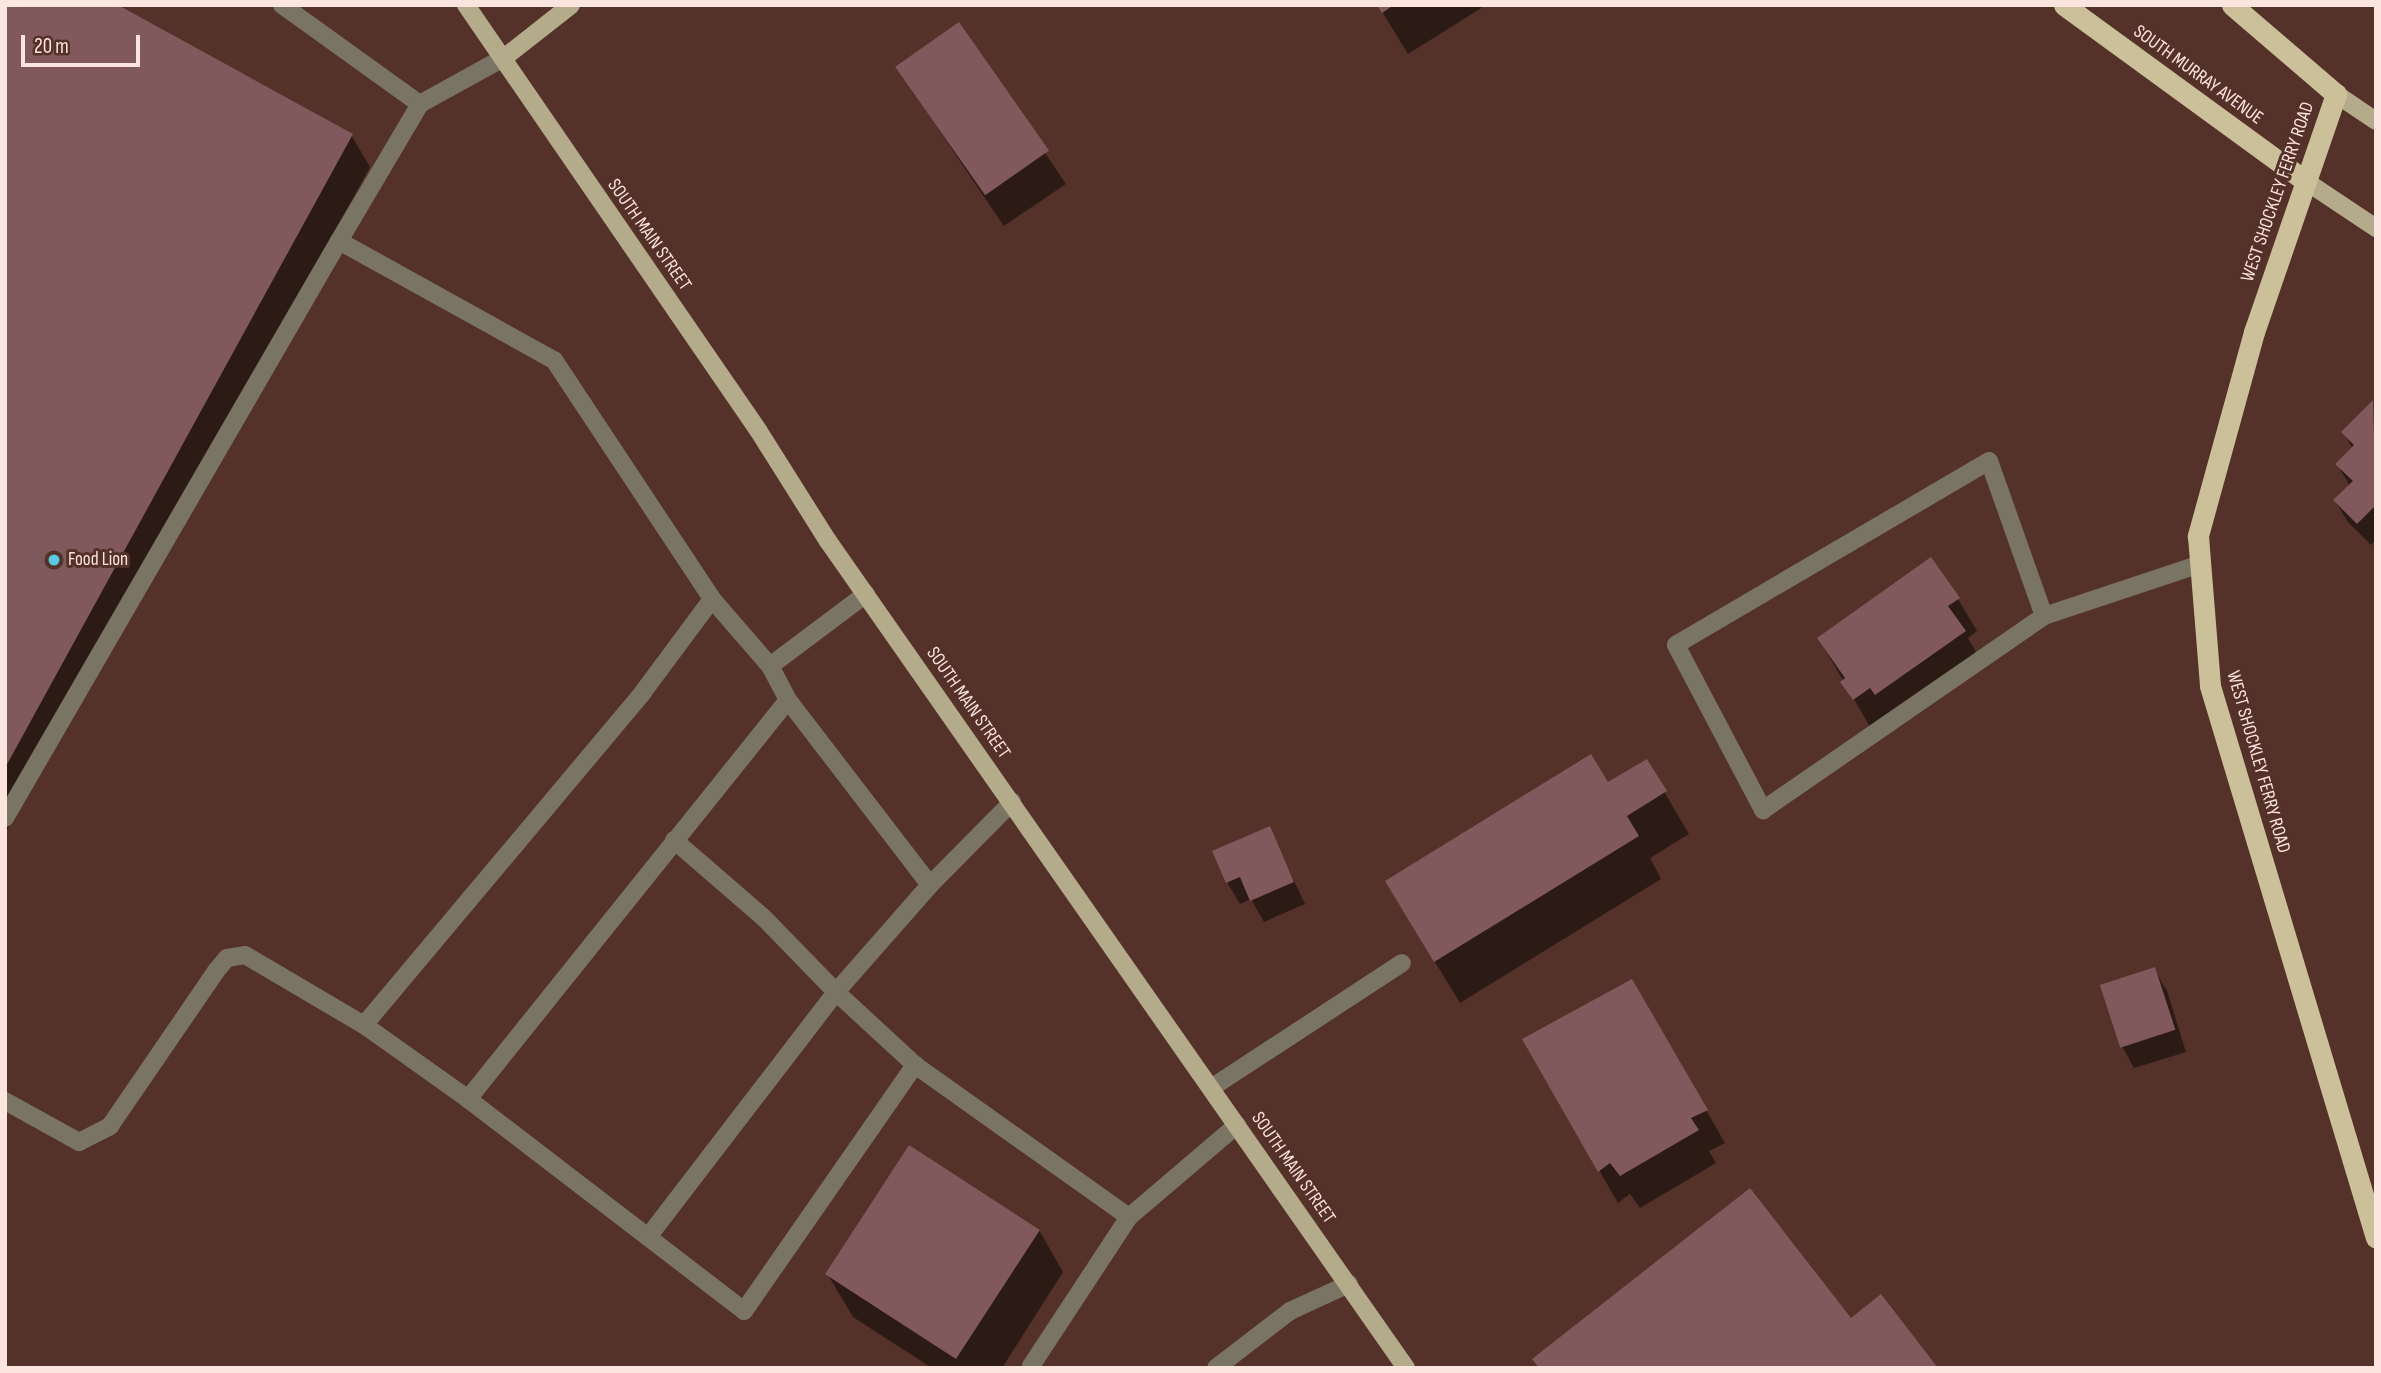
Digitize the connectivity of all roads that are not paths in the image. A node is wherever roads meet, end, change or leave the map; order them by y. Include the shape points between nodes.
1 (282, 5) edge
2 (466, 5) edge
3 (571, 5) edge
4 (2064, 5) edge
5 (2232, 5) edge
6 (505, 57) junction
7 (2336, 94) junction
8 (420, 104) junction
9 (2376, 121) edge
10 (2304, 180) junction
11 (2376, 228) edge
12 (338, 241) junction
13 (2200, 564) junction
14 (866, 594) junction
15 (712, 599) junction
16 (2044, 616) junction
17 (770, 666) junction
18 (788, 700) junction
19 (1012, 802) junction
20 (5, 818) edge
21 (674, 840) junction
22 (930, 885) junction
23 (1402, 963) dead end
24 (836, 992) junction
25 (364, 1025) junction
26 (915, 1065) junction
27 (1211, 1088) junction
28 (468, 1099) junction
29 (5, 1101) edge
30 (1237, 1125) junction
31 (1129, 1217) junction
32 (648, 1237) junction
33 (2376, 1238) edge
34 (1349, 1284) junction
35 (1031, 1366) edge
36 (1216, 1368) edge
37 (1406, 1368) edge

1 - 8 street
2 - 6 main road, SOUTH MAIN STREET
3 - 6 main road
4 - 10 highway, SOUTH MURRAY AVENUE
5 - 7 highway
6 - 8 street
6 - 14 main road, SOUTH MAIN STREET
7 - 9 main road
7 - 10 highway, WEST SHOCKLEY FERRY ROAD
8 - 12 street
10 - 11 main road, SOUTH MURRAY AVENUE
10 - 13 highway, WEST SHOCKLEY FERRY ROAD via 2253,332 2198,536
12 - 15 street via 554,360
12 - 20 street
13 - 16 street
13 - 33 highway, WEST SHOCKLEY FERRY ROAD via 2210,686
14 - 17 street
14 - 19 main road, SOUTH MAIN STREET
15 - 17 street
15 - 25 street via 643,692
16 - 16 street via 1763,810 1676,645 1989,461
17 - 18 street
18 - 21 street
18 - 22 street
19 - 22 street
19 - 27 main road, SOUTH MAIN STREET
21 - 24 street via 764,918
21 - 28 street
22 - 24 street
23 - 27 street
24 - 26 street
24 - 32 street
25 - 28 street
25 - 29 street via 245,955 227,958 110,1126 79,1142
26 - 31 street
26 - 32 street via 744,1311
27 - 30 main road, SOUTH MAIN STREET
28 - 32 street
30 - 31 street
30 - 34 main road, SOUTH MAIN STREET
31 - 35 street
34 - 36 street via 1290,1311
34 - 37 main road, SOUTH MAIN STREET

